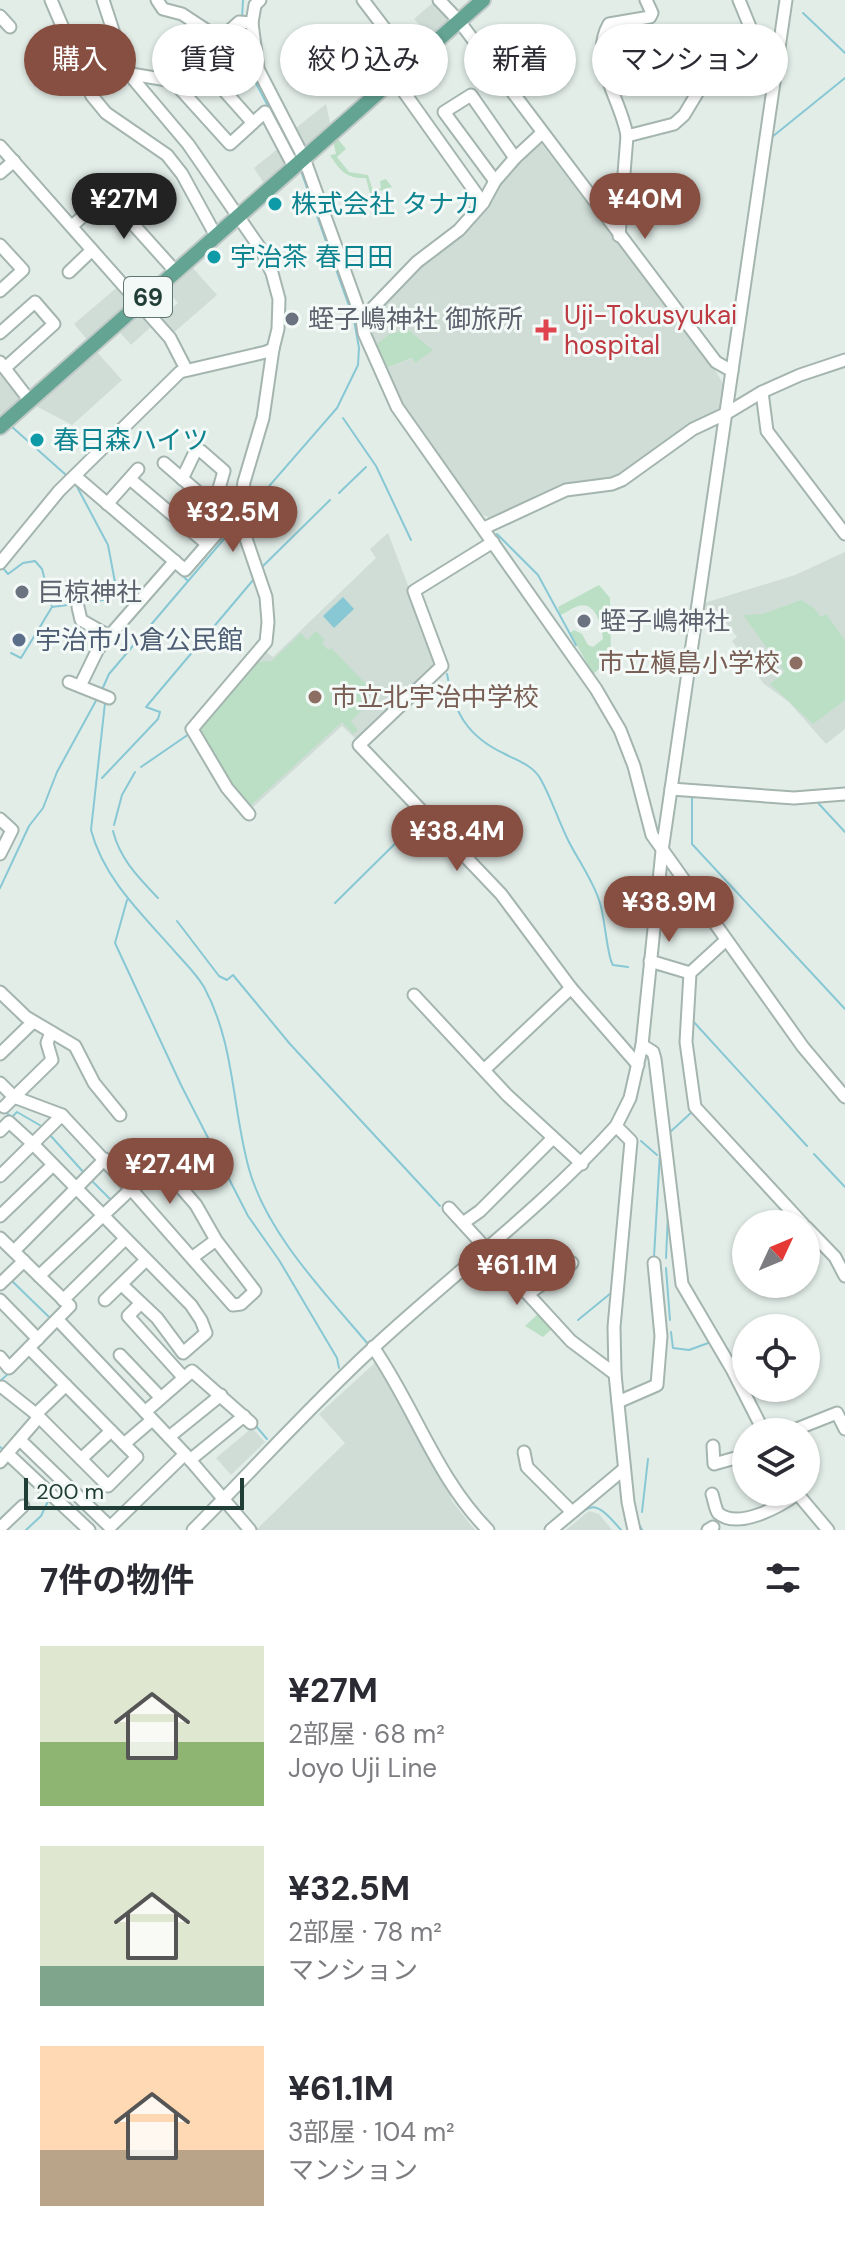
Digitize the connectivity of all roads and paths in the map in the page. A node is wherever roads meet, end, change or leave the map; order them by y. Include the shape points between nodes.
1 (51, 0) edge
2 (103, 0) edge
3 (157, 0) edge
4 (185, 0) edge
5 (260, 0) edge
6 (363, 0) edge
7 (439, 0) edge
8 (483, 0) edge
9 (646, 0) edge
10 (739, 0) edge
11 (786, 0) edge
12 (182, 14) junction
13 (0, 16) edge
14 (459, 21) junction
15 (246, 22) junction
16 (111, 24) edge
17 (197, 24) edge
18 (243, 24) edge
19 (381, 24) edge
20 (749, 24) edge
21 (782, 24) edge
22 (10, 27) dead end
23 (448, 31) edge
24 (136, 81) edge
25 (187, 96) edge
26 (229, 96) edge
27 (374, 96) edge
28 (407, 96) edge
29 (696, 96) edge
30 (772, 96) edge
31 (253, 123) junction
32 (542, 133) junction
33 (627, 136) junction
34 (0, 146) edge
35 (515, 158) junction
36 (14, 161) junction
37 (299, 163) junction
38 (0, 173) edge
39 (495, 181) junction
40 (483, 203) junction
41 (238, 216) junction
42 (72, 226) junction
43 (216, 236) junction
44 (619, 236) junction
45 (1, 247) edge
46 (92, 250) junction
47 (69, 272) dead end
48 (176, 272) junction
49 (0, 291) edge
50 (140, 304) junction
51 (362, 319) junction
52 (0, 333) edge
53 (273, 349) junction
54 (845, 360) edge
55 (3, 365) edge
56 (186, 369) junction
57 (732, 371) junction
58 (762, 392) junction
59 (30, 401) junction
60 (727, 413) junction
61 (0, 427) edge
62 (164, 463) dead end
63 (138, 469) dead end
64 (72, 478) junction
65 (130, 479) junction
66 (182, 479) junction
67 (107, 504) junction
68 (214, 506) junction
69 (484, 528) junction
70 (845, 534) edge
71 (493, 542) junction
72 (207, 544) junction
73 (175, 561) junction
74 (0, 563) edge
75 (78, 607) dead end
76 (109, 636) junction
77 (109, 698) dead end
78 (671, 789) junction
79 (845, 794) edge
80 (249, 814) dead end
81 (0, 819) edge
82 (662, 851) junction
83 (1, 852) edge
84 (725, 941) junction
85 (650, 961) junction
86 (690, 973) junction
87 (571, 988) junction
88 (414, 995) dead end
89 (2, 1000) edge
90 (33, 1022) junction
91 (51, 1032) junction
92 (642, 1045) junction
93 (0, 1054) edge
94 (638, 1065) junction
95 (485, 1069) junction
96 (0, 1083) edge
97 (14, 1097) junction
98 (845, 1097) edge
99 (4, 1107) dead end
100 (62, 1115) junction
101 (120, 1115) dead end
102 (616, 1126) junction
103 (0, 1131) edge
104 (553, 1138) junction
105 (32, 1143) junction
106 (105, 1159) junction
107 (582, 1164) junction
108 (53, 1165) junction
109 (0, 1176) edge
110 (76, 1189) junction
111 (131, 1189) junction
112 (449, 1208) dead end
113 (791, 1210) edge
114 (0, 1216) edge
115 (102, 1216) junction
116 (463, 1223) junction
117 (0, 1238) edge
118 (124, 1240) junction
119 (216, 1240) junction
120 (820, 1241) edge
121 (486, 1249) junction
122 (14, 1251) junction
123 (193, 1257) junction
124 (24, 1261) junction
125 (145, 1261) junction
126 (572, 1263) dead end
127 (654, 1263) dead end
128 (39, 1276) junction
129 (845, 1276) edge
130 (0, 1284) edge
131 (122, 1285) junction
132 (528, 1294) junction
133 (0, 1300) edge
134 (63, 1300) junction
135 (105, 1300) dead end
136 (141, 1303) junction
137 (58, 1320) junction
138 (34, 1344) junction
139 (373, 1347) junction
140 (120, 1355) dead end
141 (0, 1357) edge
142 (615, 1374) junction
143 (184, 1378) junction
144 (66, 1385) junction
145 (2, 1387) edge
146 (221, 1395) junction
147 (161, 1398) junction
148 (618, 1402) junction
149 (37, 1415) junction
150 (148, 1416) junction
151 (757, 1418) edge
152 (820, 1420) edge
153 (845, 1429) edge
154 (111, 1431) junction
155 (169, 1437) junction
156 (20, 1440) junction
157 (124, 1444) junction
158 (713, 1446) dead end
159 (524, 1452) dead end
160 (188, 1457) junction
161 (4, 1458) edge
162 (81, 1459) junction
163 (732, 1459) edge
164 (624, 1469) junction
165 (60, 1479) junction
166 (50, 1492) junction
167 (712, 1494) dead end
168 (224, 1499) junction
169 (23, 1506) dead end
170 (778, 1506) edge
171 (807, 1506) edge
172 (572, 1512) junction
173 (0, 1529) edge
174 (89, 1530) edge
175 (193, 1530) edge
176 (250, 1530) edge
177 (488, 1530) edge
178 (551, 1530) edge
179 (634, 1530) edge
180 (828, 1530) edge

1 - 43 street via 92,96 106,113 167,155
2 - 16 street
3 - 12 street via 163,9
4 - 12 street
5 - 15 street
6 - 19 street
7 - 14 street
8 - 14 main road, 69
9 - 33 street via 650,17 609,24 605,32 605,73
10 - 20 street
11 - 21 street
12 - 17 street
13 - 22 street
14 - 23 main road, 69
14 - 32 street
15 - 18 street
15 - 37 street via 258,69
24 - 41 street
25 - 31 street via 230,144
26 - 31 street
27 - 37 main road, 69
28 - 40 street
29 - 33 street via 674,124
30 - 57 street
31 - 37 street via 265,112
32 - 35 street
32 - 44 street
33 - 44 street
34 - 36 street
35 - 39 street
35 - 39 street via 471,95 444,112
36 - 38 street
36 - 42 street
37 - 41 main road, 69
37 - 51 street
39 - 40 street
40 - 51 street
41 - 43 main road, 69
41 - 53 street via 277,286 279,323
42 - 46 street
42 - 48 street via 107,195
43 - 48 main road, 69
44 - 57 street via 716,362
45 - 49 street via 23,270
46 - 47 street
46 - 50 street
48 - 50 main road, 69
50 - 56 street via 170,338
50 - 59 main road, 69
51 - 69 street via 397,407
52 - 55 street via 35,302 54,324
53 - 56 street
53 - 80 street via 240,522 266,597 266,642 192,729
54 - 58 street
55 - 59 street
56 - 64 street
57 - 60 street
58 - 60 street
58 - 70 street via 767,431
59 - 61 main road, 69
60 - 69 street via 693,429 622,480 566,490
60 - 78 street
62 - 66 street
63 - 65 street
64 - 67 street
64 - 74 street
65 - 67 street
65 - 72 street
66 - 68 street
66 - 68 street via 196,450 201,451 224,471
67 - 73 street
68 - 72 street via 218,532
69 - 71 street
71 - 82 street via 620,730 652,835
71 - 87 street via 414,591 442,666 359,745 501,894
72 - 73 street via 185,570
73 - 76 street
75 - 76 street via 81,620
76 - 77 street via 74,684
78 - 79 street via 794,798
78 - 82 street
81 - 83 street via 12,830
82 - 84 street
82 - 85 street
84 - 86 street
84 - 98 street
85 - 86 street
85 - 92 street
86 - 113 street via 686,1042 695,1107
87 - 94 street
87 - 95 street
88 - 95 street
89 - 90 street
90 - 91 street
90 - 93 street
91 - 97 street via 47,1043 52,1060
91 - 101 street via 75,1046 94,1083
92 - 94 street
92 - 151 street via 655,1059 682,1284
94 - 102 street
95 - 104 street
96 - 97 street
97 - 99 street
97 - 100 street
100 - 105 street
100 - 106 street
102 - 107 street
102 - 142 street via 631,1141 614,1327
103 - 105 street via 9,1122
104 - 107 street
104 - 116 street
105 - 108 street
105 - 109 street
106 - 110 street
106 - 111 street
107 - 121 street
108 - 110 street
108 - 114 street
110 - 115 street
110 - 122 street
111 - 115 street
111 - 119 street via 164,1168 196,1205
111 - 123 street
112 - 116 street
115 - 118 street
115 - 128 street
116 - 121 street
117 - 122 street
118 - 125 street
118 - 134 street
119 - 123 street
119 - 123 street via 255,1291 241,1304 233,1305
120 - 129 street
121 - 132 street
121 - 139 street
122 - 124 street
124 - 128 street
124 - 130 street
125 - 131 street
125 - 136 street via 191,1305 206,1333 183,1353
126 - 132 street
127 - 148 street via 661,1336 657,1385
128 - 134 street
131 - 135 street
131 - 136 street
132 - 142 street via 571,1341
133 - 138 street
134 - 137 street via 70,1306
136 - 143 street via 128,1316
137 - 138 street
137 - 150 street
138 - 141 street via 9,1368
138 - 144 street
139 - 168 street
139 - 177 street via 455,1491
140 - 147 street
142 - 148 street
143 - 146 street via 192,1371
143 - 147 street
144 - 149 street
144 - 154 street
145 - 149 street
146 - 155 street
146 - 160 street via 247,1420
147 - 150 street
148 - 164 street
149 - 156 street
149 - 162 street
150 - 155 street
150 - 157 street
152 - 153 street via 837,1413
154 - 157 street
154 - 162 street
155 - 160 street
156 - 161 street
156 - 165 street
157 - 162 street via 137,1457 108,1486
158 - 163 street via 714,1464
159 - 172 street via 527,1467
160 - 165 street via 110,1527
160 - 168 street
161 - 166 street
164 - 172 street
164 - 179 street
165 - 166 street
166 - 174 street
167 - 170 street via 719,1514 730,1522 755,1522
168 - 175 street
168 - 176 street
169 - 173 street
171 - 180 street
172 - 178 street

